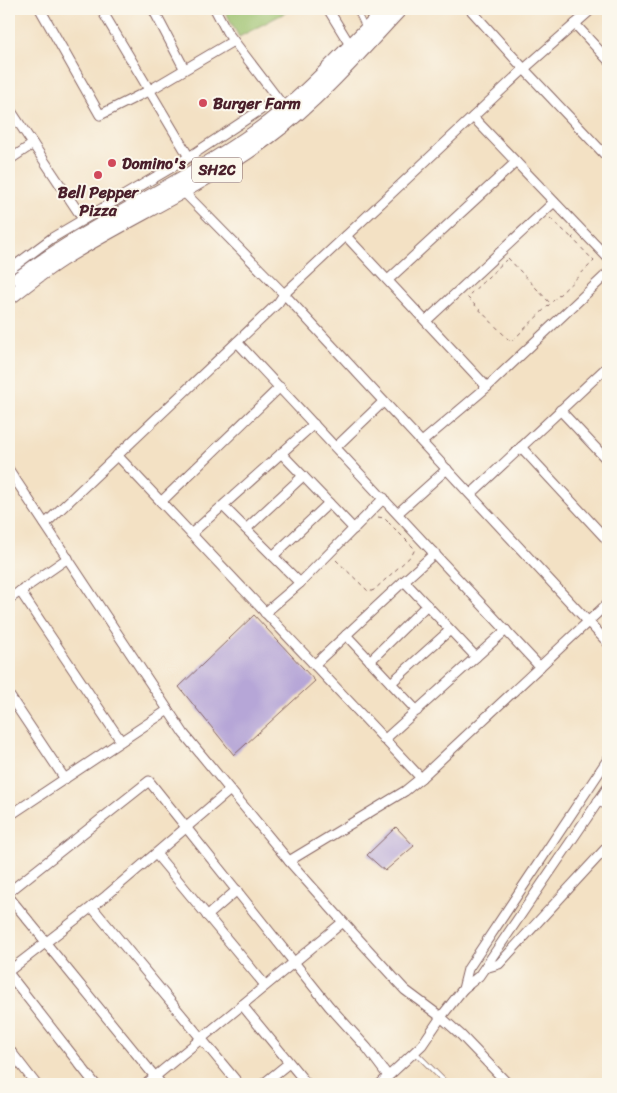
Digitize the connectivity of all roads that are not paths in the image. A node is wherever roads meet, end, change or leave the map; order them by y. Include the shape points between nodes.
1 (40, 9) edge
2 (101, 9) edge
3 (153, 9) edge
4 (216, 9) edge
5 (328, 9) edge
6 (356, 9) edge
7 (386, 9) edge
8 (400, 9) edge
9 (470, 9) edge
10 (592, 9) edge
11 (575, 24) junction
12 (369, 33) junction
13 (233, 41) junction
14 (350, 45) junction
15 (608, 60) edge
16 (184, 68) junction
17 (524, 69) junction
18 (150, 90) junction
19 (9, 108) edge
20 (285, 108) junction
21 (473, 117) junction
22 (33, 144) junction
23 (189, 157) junction
24 (608, 158) edge
25 (9, 160) edge
26 (516, 162) junction
27 (196, 169) junction
28 (182, 190) junction
29 (554, 202) junction
30 (87, 225) junction
31 (346, 236) junction
32 (608, 258) edge
33 (9, 270) edge
34 (608, 273) edge
35 (388, 280) junction
36 (9, 286) edge
37 (284, 294) junction
38 (9, 298) edge
39 (426, 321) junction
40 (237, 342) junction
41 (606, 372) edge
42 (487, 386) junction
43 (280, 387) junction
44 (383, 402) junction
45 (560, 410) junction
46 (314, 424) junction
47 (422, 442) junction
48 (336, 447) junction
49 (521, 447) junction
50 (282, 454) junction
51 (117, 456) junction
52 (608, 461) edge
53 (447, 469) junction
54 (9, 470) edge
55 (303, 476) junction
56 (470, 494) junction
57 (384, 498) junction
58 (161, 502) junction
59 (329, 503) junction
60 (223, 506) junction
61 (398, 513) junction
62 (45, 524) junction
63 (246, 529) junction
64 (354, 529) junction
65 (191, 534) junction
66 (608, 541) edge
67 (435, 553) junction
68 (273, 556) junction
69 (68, 558) junction
70 (404, 581) junction
71 (300, 583) junction
72 (20, 591) junction
73 (9, 598) edge
74 (608, 602) edge
75 (426, 605) junction
76 (265, 613) junction
77 (588, 621) junction
78 (450, 630) junction
79 (506, 630) junction
80 (346, 635) junction
81 (608, 643) edge
82 (476, 657) junction
83 (370, 661) junction
84 (314, 665) junction
85 (540, 667) junction
86 (391, 684) junction
87 (9, 695) edge
88 (168, 710) junction
89 (417, 711) junction
90 (384, 740) junction
91 (121, 742) junction
92 (608, 759) edge
93 (421, 778) junction
94 (65, 779) junction
95 (608, 787) edge
96 (230, 790) junction
97 (598, 802) junction
98 (608, 805) edge
99 (10, 811) edge
100 (186, 828) junction
101 (608, 846) edge
102 (156, 854) junction
103 (289, 861) junction
104 (237, 890) junction
105 (9, 892) edge
106 (9, 897) edge
107 (92, 907) junction
108 (207, 916) junction
109 (343, 922) junction
110 (46, 942) junction
111 (294, 961) junction
112 (485, 968) junction
113 (9, 972) edge
114 (265, 985) junction
115 (463, 989) junction
116 (242, 1005) junction
117 (441, 1017) junction
118 (202, 1039) junction
119 (9, 1050) edge
120 (415, 1052) junction
121 (289, 1063) junction
122 (155, 1076) junction
123 (388, 1076) junction
124 (36, 1084) edge
125 (95, 1084) edge
126 (146, 1084) edge
127 (161, 1084) edge
128 (239, 1084) edge
129 (263, 1084) edge
130 (307, 1084) edge
131 (380, 1084) edge
132 (447, 1084) edge
133 (508, 1084) edge

1 - 18 street via 100,115
2 - 18 street
3 - 16 street
4 - 13 street
5 - 14 street
6 - 12 lane
7 - 12 main road, SH2C
8 - 12 main road, SH2C
9 - 17 street
10 - 11 street
11 - 15 street
11 - 17 street
12 - 14 main road, SH2C
12 - 20 main road, SH2C via 338,74
13 - 16 street
13 - 20 street
14 - 20 main road, SH2C
16 - 18 street
17 - 21 street
17 - 24 street
18 - 23 street
19 - 22 street
20 - 23 street
20 - 27 main road, SH2C via 227,151
20 - 28 main road, SH2C via 269,137
21 - 26 street
21 - 31 street
22 - 25 street
22 - 30 street
23 - 27 lane
23 - 30 street
26 - 29 street
26 - 35 street
27 - 30 main road, SH2C
28 - 37 street
28 - 38 main road, SH2C via 66,256
29 - 32 street
29 - 39 street
30 - 33 street via 52,238
30 - 36 main road, SH2C
31 - 35 street
31 - 37 street
34 - 42 street
35 - 39 street
37 - 40 street
37 - 44 street
39 - 42 street
40 - 43 street
40 - 51 street
41 - 45 street
42 - 47 street
43 - 46 street
43 - 58 street
44 - 47 street
44 - 48 street
45 - 49 street
45 - 52 street
46 - 48 street
46 - 50 street
47 - 53 street
48 - 57 street
49 - 56 street
49 - 66 street
50 - 55 street
50 - 60 street
51 - 58 street
51 - 62 street
53 - 56 street
53 - 61 street
54 - 62 street
55 - 59 street
55 - 63 street
56 - 77 street
57 - 61 street
57 - 64 street
58 - 65 street
59 - 64 street
59 - 68 street
60 - 63 street
60 - 65 street
61 - 67 street
62 - 69 street
63 - 68 street
64 - 71 street
65 - 76 street
67 - 70 street
67 - 79 street
68 - 71 street
69 - 72 street
69 - 88 street
70 - 75 street
70 - 80 street
71 - 76 street
72 - 73 street
72 - 91 street
74 - 77 street
75 - 78 street
75 - 83 street
76 - 84 street
77 - 81 street
77 - 85 street
78 - 82 street
78 - 86 street
79 - 82 street
79 - 85 street
80 - 83 street
80 - 84 street
82 - 89 street
83 - 86 street
84 - 90 street
85 - 93 street
86 - 89 street
87 - 94 street
88 - 91 street
88 - 96 street
89 - 90 street
90 - 93 street
91 - 94 street
92 - 115 street via 468,969
93 - 103 street
94 - 99 street
95 - 97 street
96 - 100 street
96 - 103 street
97 - 98 street
97 - 112 street
100 - 102 street
100 - 104 street
100 - 105 street via 149,781
101 - 112 street via 499,964
102 - 107 street
102 - 108 street
103 - 109 street
104 - 108 street
104 - 111 street
106 - 110 street
107 - 110 street
107 - 118 street
108 - 114 street
109 - 111 street
109 - 117 street via 405,990
110 - 113 street
110 - 122 street
111 - 114 street
111 - 123 street
112 - 115 street
113 - 125 street
114 - 116 street
115 - 117 street
116 - 118 street
116 - 121 street
117 - 120 street
117 - 133 street
118 - 122 street
118 - 128 street
119 - 124 street
120 - 123 street
120 - 132 lane
121 - 129 street
121 - 130 street
122 - 126 street
122 - 127 street
123 - 131 street

